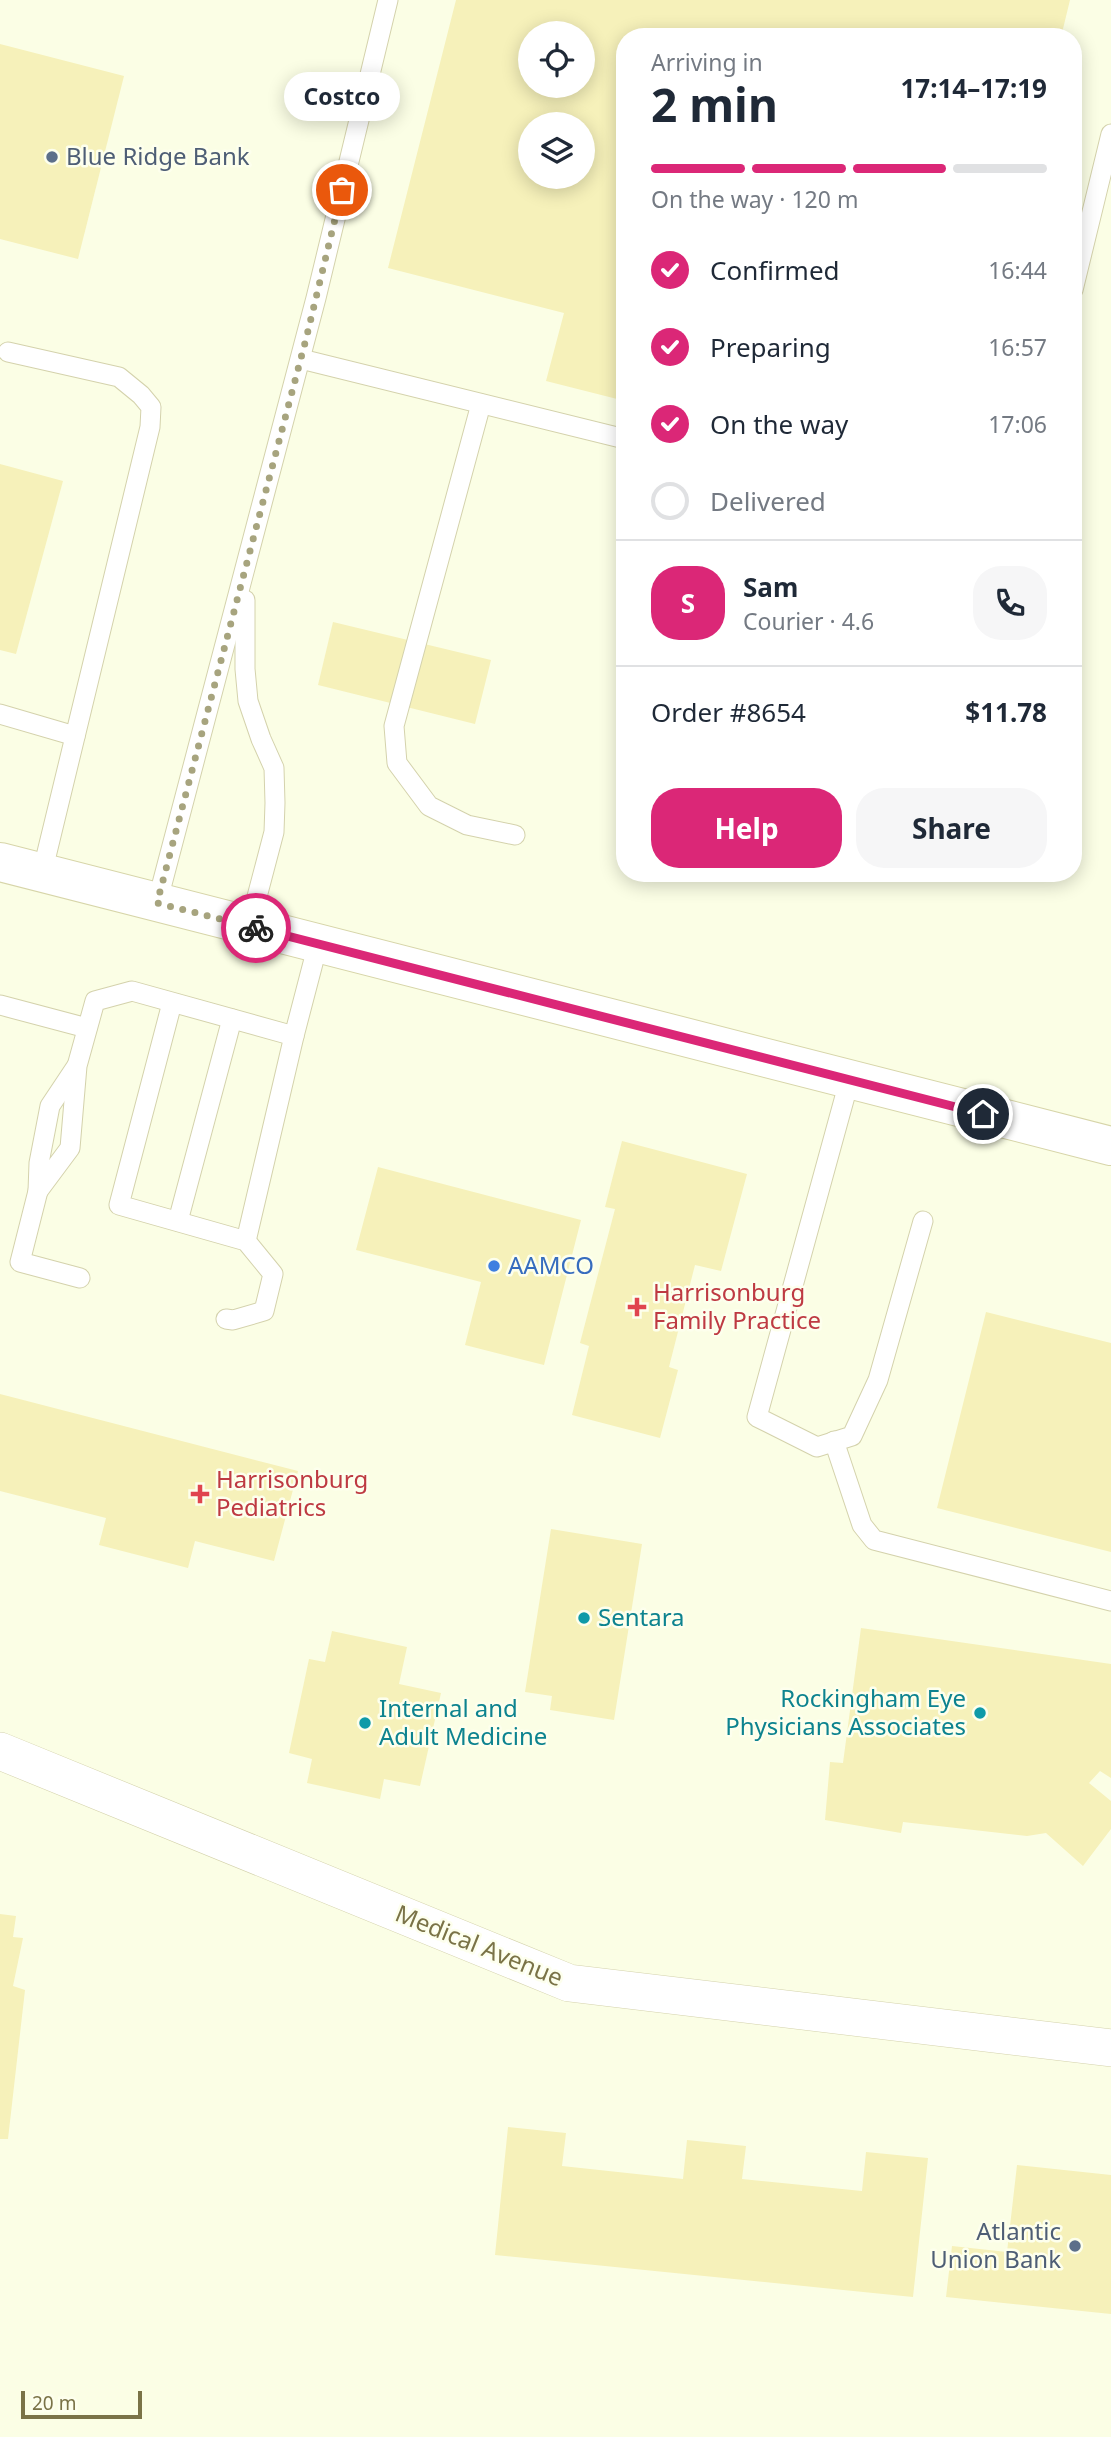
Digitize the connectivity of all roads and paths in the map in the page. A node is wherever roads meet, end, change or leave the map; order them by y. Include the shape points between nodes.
1 (388, 0) edge
2 (1111, 134) edge
3 (1082, 253) edge
4 (8, 352) dead end
5 (301, 359) junction
6 (481, 404) junction
7 (616, 437) edge
8 (246, 564) junction
9 (0, 714) edge
10 (75, 736) junction
11 (515, 835) dead end
12 (0, 862) edge
13 (42, 873) junction
14 (157, 903) junction
15 (249, 927) junction
16 (318, 944) junction
17 (172, 1003) junction
18 (0, 1005) edge
19 (232, 1019) junction
20 (87, 1028) junction
21 (294, 1036) junction
22 (77, 1066) junction
23 (850, 1079) junction
24 (1111, 1146) edge
25 (38, 1191) junction
26 (923, 1220) dead end
27 (178, 1221) junction
28 (246, 1241) junction
29 (80, 1278) dead end
30 (226, 1318) dead end
31 (834, 1441) junction
32 (1111, 1601) edge
33 (0, 1752) edge
34 (1111, 2048) edge

1 - 5 lane
2 - 3 lane
4 - 10 lane via 119,377 151,407 150,427
5 - 6 lane
5 - 8 lane
6 - 7 lane
6 - 11 lane via 394,726 397,763 429,806 467,825
8 - 14 lane
8 - 15 lane via 248,701 274,768 275,803 274,832
9 - 10 lane
10 - 13 lane
12 - 13 main road
13 - 14 main road
14 - 15 main road
15 - 16 main road
16 - 21 lane
16 - 23 main road
17 - 19 lane
17 - 20 lane via 132,991 95,1001
17 - 27 lane via 119,1205
18 - 20 lane
19 - 21 lane
19 - 27 lane
20 - 22 lane
21 - 28 lane
22 - 25 lane via 51,1105 38,1163
22 - 25 lane via 70,1148
23 - 24 main road
23 - 31 lane via 757,1417 817,1447
25 - 29 lane via 20,1262
26 - 31 lane via 878,1380 852,1436
27 - 28 lane
28 - 30 lane via 273,1274 264,1311
31 - 32 lane via 862,1525 874,1540
33 - 34 street, Medical Avenue via 569,1983

